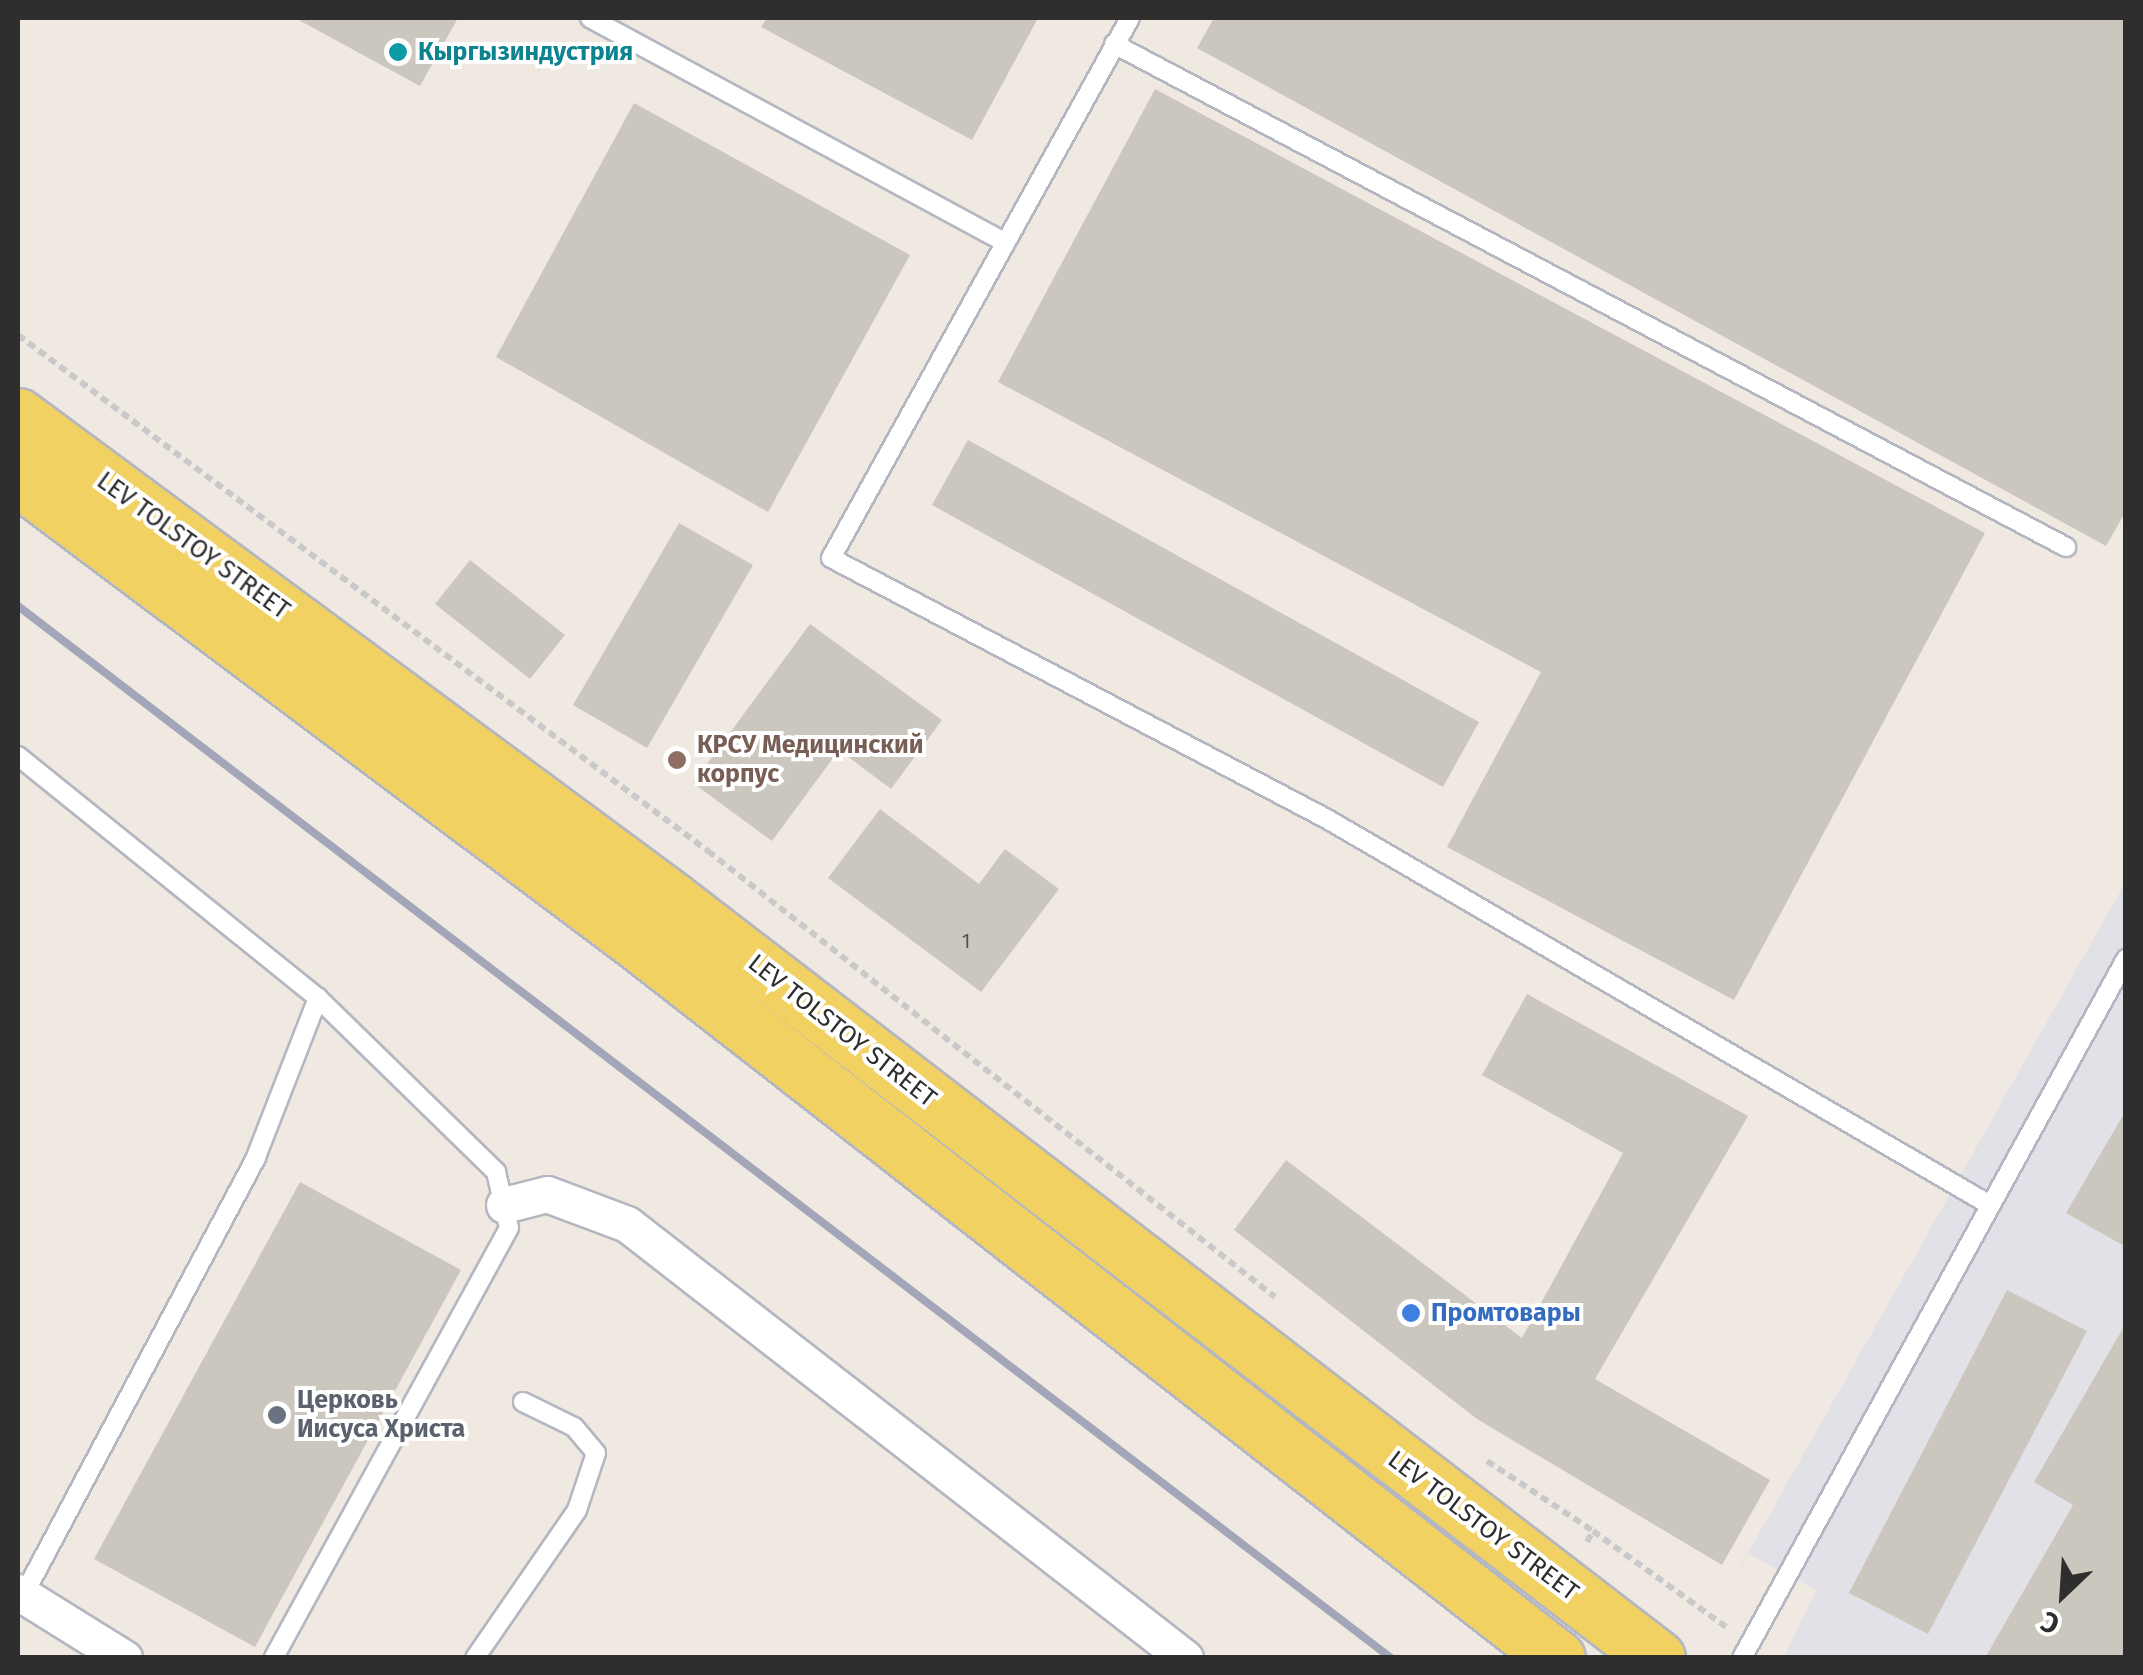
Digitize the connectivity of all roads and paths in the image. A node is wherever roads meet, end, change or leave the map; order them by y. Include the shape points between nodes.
1 (590, 18) edge
2 (1130, 18) edge
3 (1114, 44) junction
4 (1002, 241) junction
5 (18, 335) edge
6 (18, 416) edge
7 (18, 478) edge
8 (2066, 546) dead end
9 (18, 756) edge
10 (2126, 959) edge
11 (318, 998) junction
12 (504, 1206) junction
13 (1990, 1206) junction
14 (1280, 1301) dead end
15 (523, 1402) dead end
16 (1481, 1457) dead end
17 (1594, 1530) junction
18 (1584, 1546) dead end
19 (20, 1594) edge
20 (1747, 1651) edge
21 (124, 1658) edge
22 (274, 1658) edge
23 (475, 1658) edge
24 (1185, 1658) edge
25 (1557, 1658) edge
26 (1657, 1658) edge

1 - 4 lane
2 - 3 lane
3 - 4 lane
3 - 8 lane
4 - 13 lane via 831,558 1327,819
5 - 14 path via 708,852
6 - 26 main road, LEV TOLSTOY STREET via 672,900
7 - 25 main road, LEV TOLSTOY STREET via 640,944
9 - 11 lane
10 - 13 lane
11 - 12 lane via 496,1172
11 - 19 lane via 256,1158
12 - 22 lane via 510,1228
12 - 24 street via 547,1194 627,1224
13 - 20 lane
15 - 23 lane via 574,1427 596,1453 577,1510
16 - 17 path
17 - 18 path
17 - 20 path
19 - 21 street

